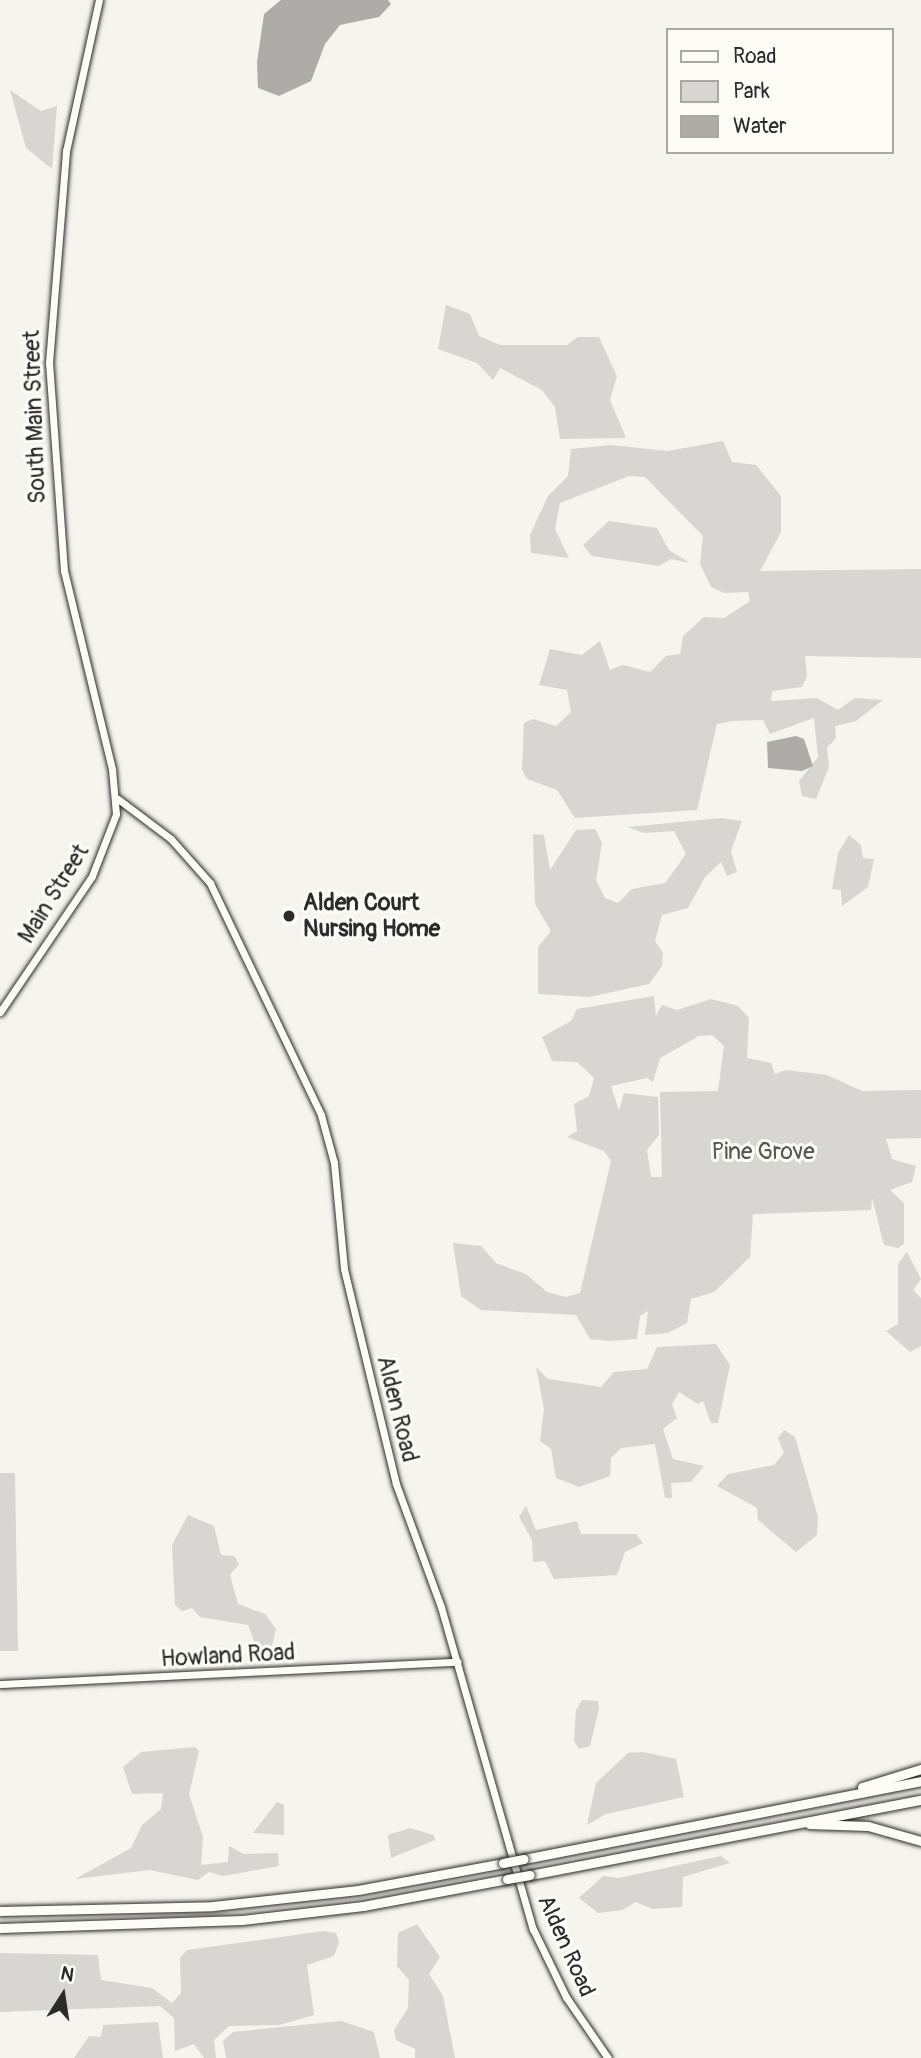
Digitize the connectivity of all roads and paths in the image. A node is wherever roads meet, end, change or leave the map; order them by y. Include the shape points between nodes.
1 (99, 0) edge
2 (118, 799) junction
3 (113, 830) joint
4 (0, 1012) edge
5 (457, 1662) junction
6 (0, 1685) edge
7 (921, 1769) edge
8 (921, 1781) edge
9 (820, 1800) junction
10 (921, 1800) edge
11 (772, 1826) junction
12 (921, 1841) edge
13 (0, 1911) edge
14 (0, 1928) edge
15 (607, 2058) edge

1 - 2 main road, South Main Street via 68,138 49,363 64,571
2 - 3 main road, South Main Street
2 - 5 main road, Alden Road via 171,839 210,883 317,1106 333,1156 344,1269 386,1447
3 - 4 main road, Main Street via 92,876
5 - 6 main road, Howland Road
5 - 15 main road, Alden Road via 536,1938 580,2022
7 - 9 highway
8 - 9 highway
9 - 13 highway, bridge via 349,1891 224,1905
10 - 11 highway
11 - 12 highway via 854,1824
11 - 14 highway, bridge via 363,1906 235,1921

